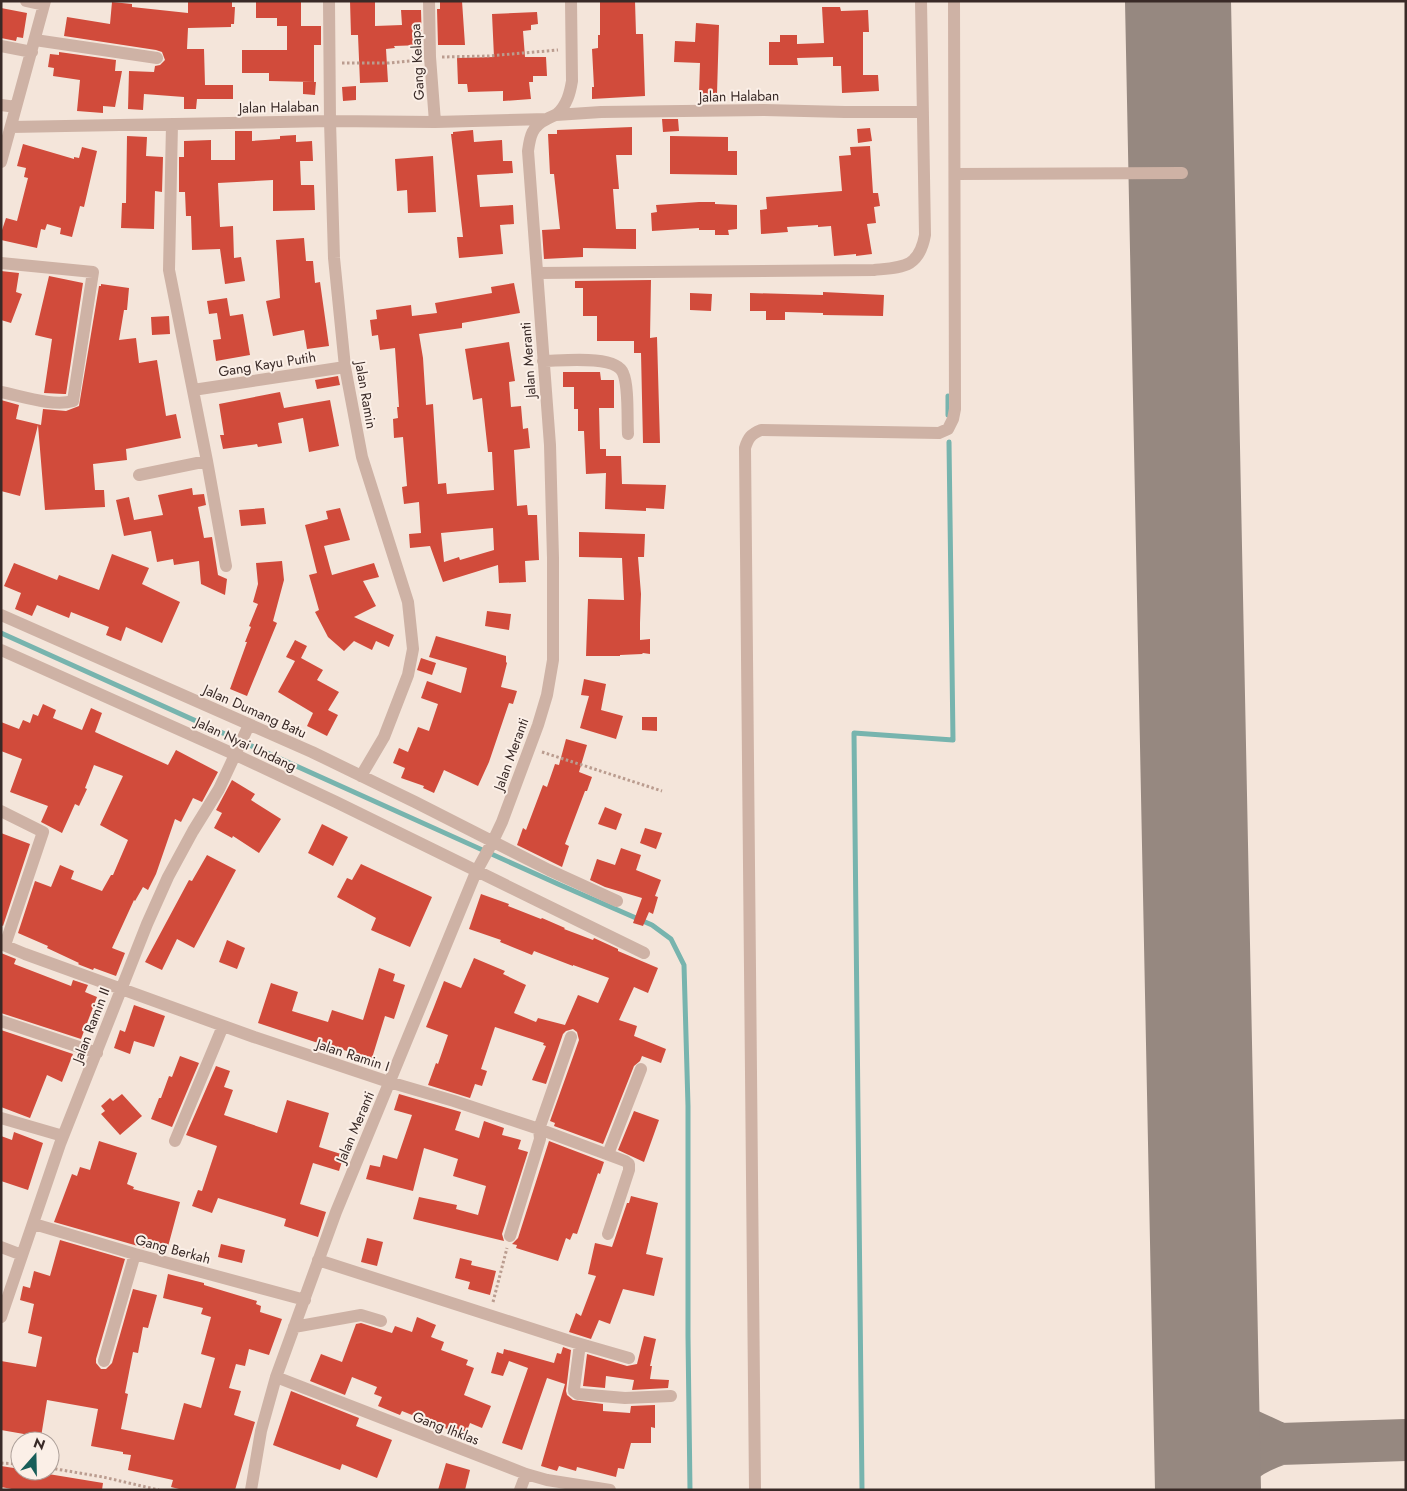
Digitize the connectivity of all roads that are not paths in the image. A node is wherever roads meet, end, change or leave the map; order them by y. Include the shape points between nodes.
1 (26, 1) edge
2 (329, 1) edge
3 (429, 1) edge
4 (571, 1) edge
5 (921, 1) edge
6 (954, 1) edge
7 (44, 3) edge
8 (1, 46) edge
9 (34, 46) junction
10 (157, 58) dead end
11 (1, 105) edge
12 (16, 107) junction
13 (923, 112) junction
14 (551, 117) junction
15 (330, 121) junction
16 (435, 122) junction
17 (172, 124) junction
18 (11, 127) junction
19 (1, 162) edge
20 (1182, 173) dead end
21 (955, 174) junction
22 (1, 263) edge
23 (537, 273) junction
24 (543, 361) junction
25 (345, 367) junction
26 (193, 390) junction
27 (1, 392) edge
28 (628, 434) dead end
29 (207, 460) junction
30 (139, 474) dead end
31 (226, 566) dead end
32 (1, 615) edge
33 (1, 650) edge
34 (247, 729) junction
35 (237, 752) junction
36 (361, 776) junction
37 (1, 811) edge
38 (491, 845) junction
39 (478, 867) junction
40 (618, 901) dead end
41 (3, 944) edge
42 (644, 953) dead end
43 (121, 989) junction
44 (1, 1021) edge
45 (223, 1026) junction
46 (571, 1037) dead end
47 (97, 1053) junction
48 (641, 1069) dead end
49 (389, 1082) junction
50 (1, 1118) edge
51 (538, 1129) junction
52 (63, 1136) junction
53 (175, 1141) dead end
54 (608, 1154) junction
55 (34, 1224) junction
56 (608, 1234) dead end
57 (510, 1236) road end
58 (1, 1248) edge
59 (135, 1254) junction
60 (22, 1255) junction
61 (318, 1260) junction
62 (305, 1300) junction
63 (1, 1317) edge
64 (381, 1321) dead end
65 (294, 1327) junction
66 (580, 1344) junction
67 (629, 1358) dead end
68 (104, 1361) dead end
69 (276, 1377) junction
70 (671, 1396) dead end
71 (526, 1474) junction
72 (251, 1490) edge
73 (520, 1490) edge
74 (610, 1490) edge
75 (755, 1490) edge

1 - 7 street
2 - 15 street, Jalan Ramin
3 - 16 street, Gang Kelapa
4 - 14 street, Jalan Meranti via 572,81 564,106
5 - 13 street
6 - 21 street
7 - 9 street
8 - 9 street
9 - 10 street
9 - 12 street
11 - 12 street
12 - 18 street
13 - 14 street, Jalan Halaban via 601,112
13 - 23 street via 925,235 920,254 910,263 874,270
14 - 16 street, Jalan Halaban
14 - 23 street, Jalan Meranti via 535,126 528,151
15 - 16 street, Jalan Halaban
15 - 17 street, Jalan Halaban
15 - 25 street, Jalan Ramin via 334,258
17 - 18 street, Jalan Halaban
17 - 26 street via 169,270
18 - 19 street
20 - 21 street
21 - 75 street via 955,409 948,429 939,433 761,430 752,434 745,448
22 - 27 street via 93,272 72,402 50,402
23 - 24 street, Jalan Meranti
24 - 28 street via 601,360 619,366 627,399
24 - 38 street, Jalan Meranti via 551,483 553,660 545,702 530,748
25 - 26 street, Gang Kayu Putih
25 - 36 street, Jalan Ramin via 362,457 408,602 413,649 408,675 384,737
26 - 29 street
29 - 30 street
29 - 31 street
32 - 34 street, Jalan Dumang Batu
33 - 35 street, Jalan Nyai Undang
34 - 35 street, Jalan Ramin II
34 - 36 street, Jalan Dumang Batu
35 - 39 street, Jalan Nyai Undang
35 - 43 street, Jalan Ramin II via 220,789 168,877
36 - 38 street, Jalan Dumang Batu
37 - 41 street via 44,832
38 - 39 street, Jalan Meranti
38 - 40 street, Jalan Dumang Batu
39 - 42 street, Jalan Nyai Undang
39 - 49 street, Jalan Meranti
41 - 43 street, Jalan Ramin I
43 - 45 street, Jalan Ramin I
43 - 47 street, Jalan Ramin II
44 - 47 street
45 - 49 street, Jalan Ramin I
45 - 53 street
46 - 51 street
47 - 52 street, Jalan Ramin II
48 - 54 street
49 - 51 street, Jalan Ramin I
49 - 61 street, Jalan Meranti
50 - 52 street
51 - 54 street, Jalan Ramin I
51 - 57 street via 540,1140
52 - 55 street, Jalan Ramin II
54 - 56 street, Jalan Ramin I via 627,1162 629,1170
55 - 59 street, Gang Berkah
55 - 60 street, Jalan Ramin II
58 - 60 street
59 - 62 street, Gang Berkah
59 - 68 street
60 - 63 street, Jalan Ramin II
61 - 62 street, Jalan Meranti
61 - 66 street
62 - 65 street, Jalan Meranti
64 - 65 street via 361,1315
65 - 69 street, Jalan Meranti
66 - 67 street
66 - 70 street via 576,1393 625,1398
69 - 71 street, Gang Ihklas
69 - 72 street, Jalan Meranti via 261,1431
71 - 73 street
71 - 74 street, Gang Ihklas

